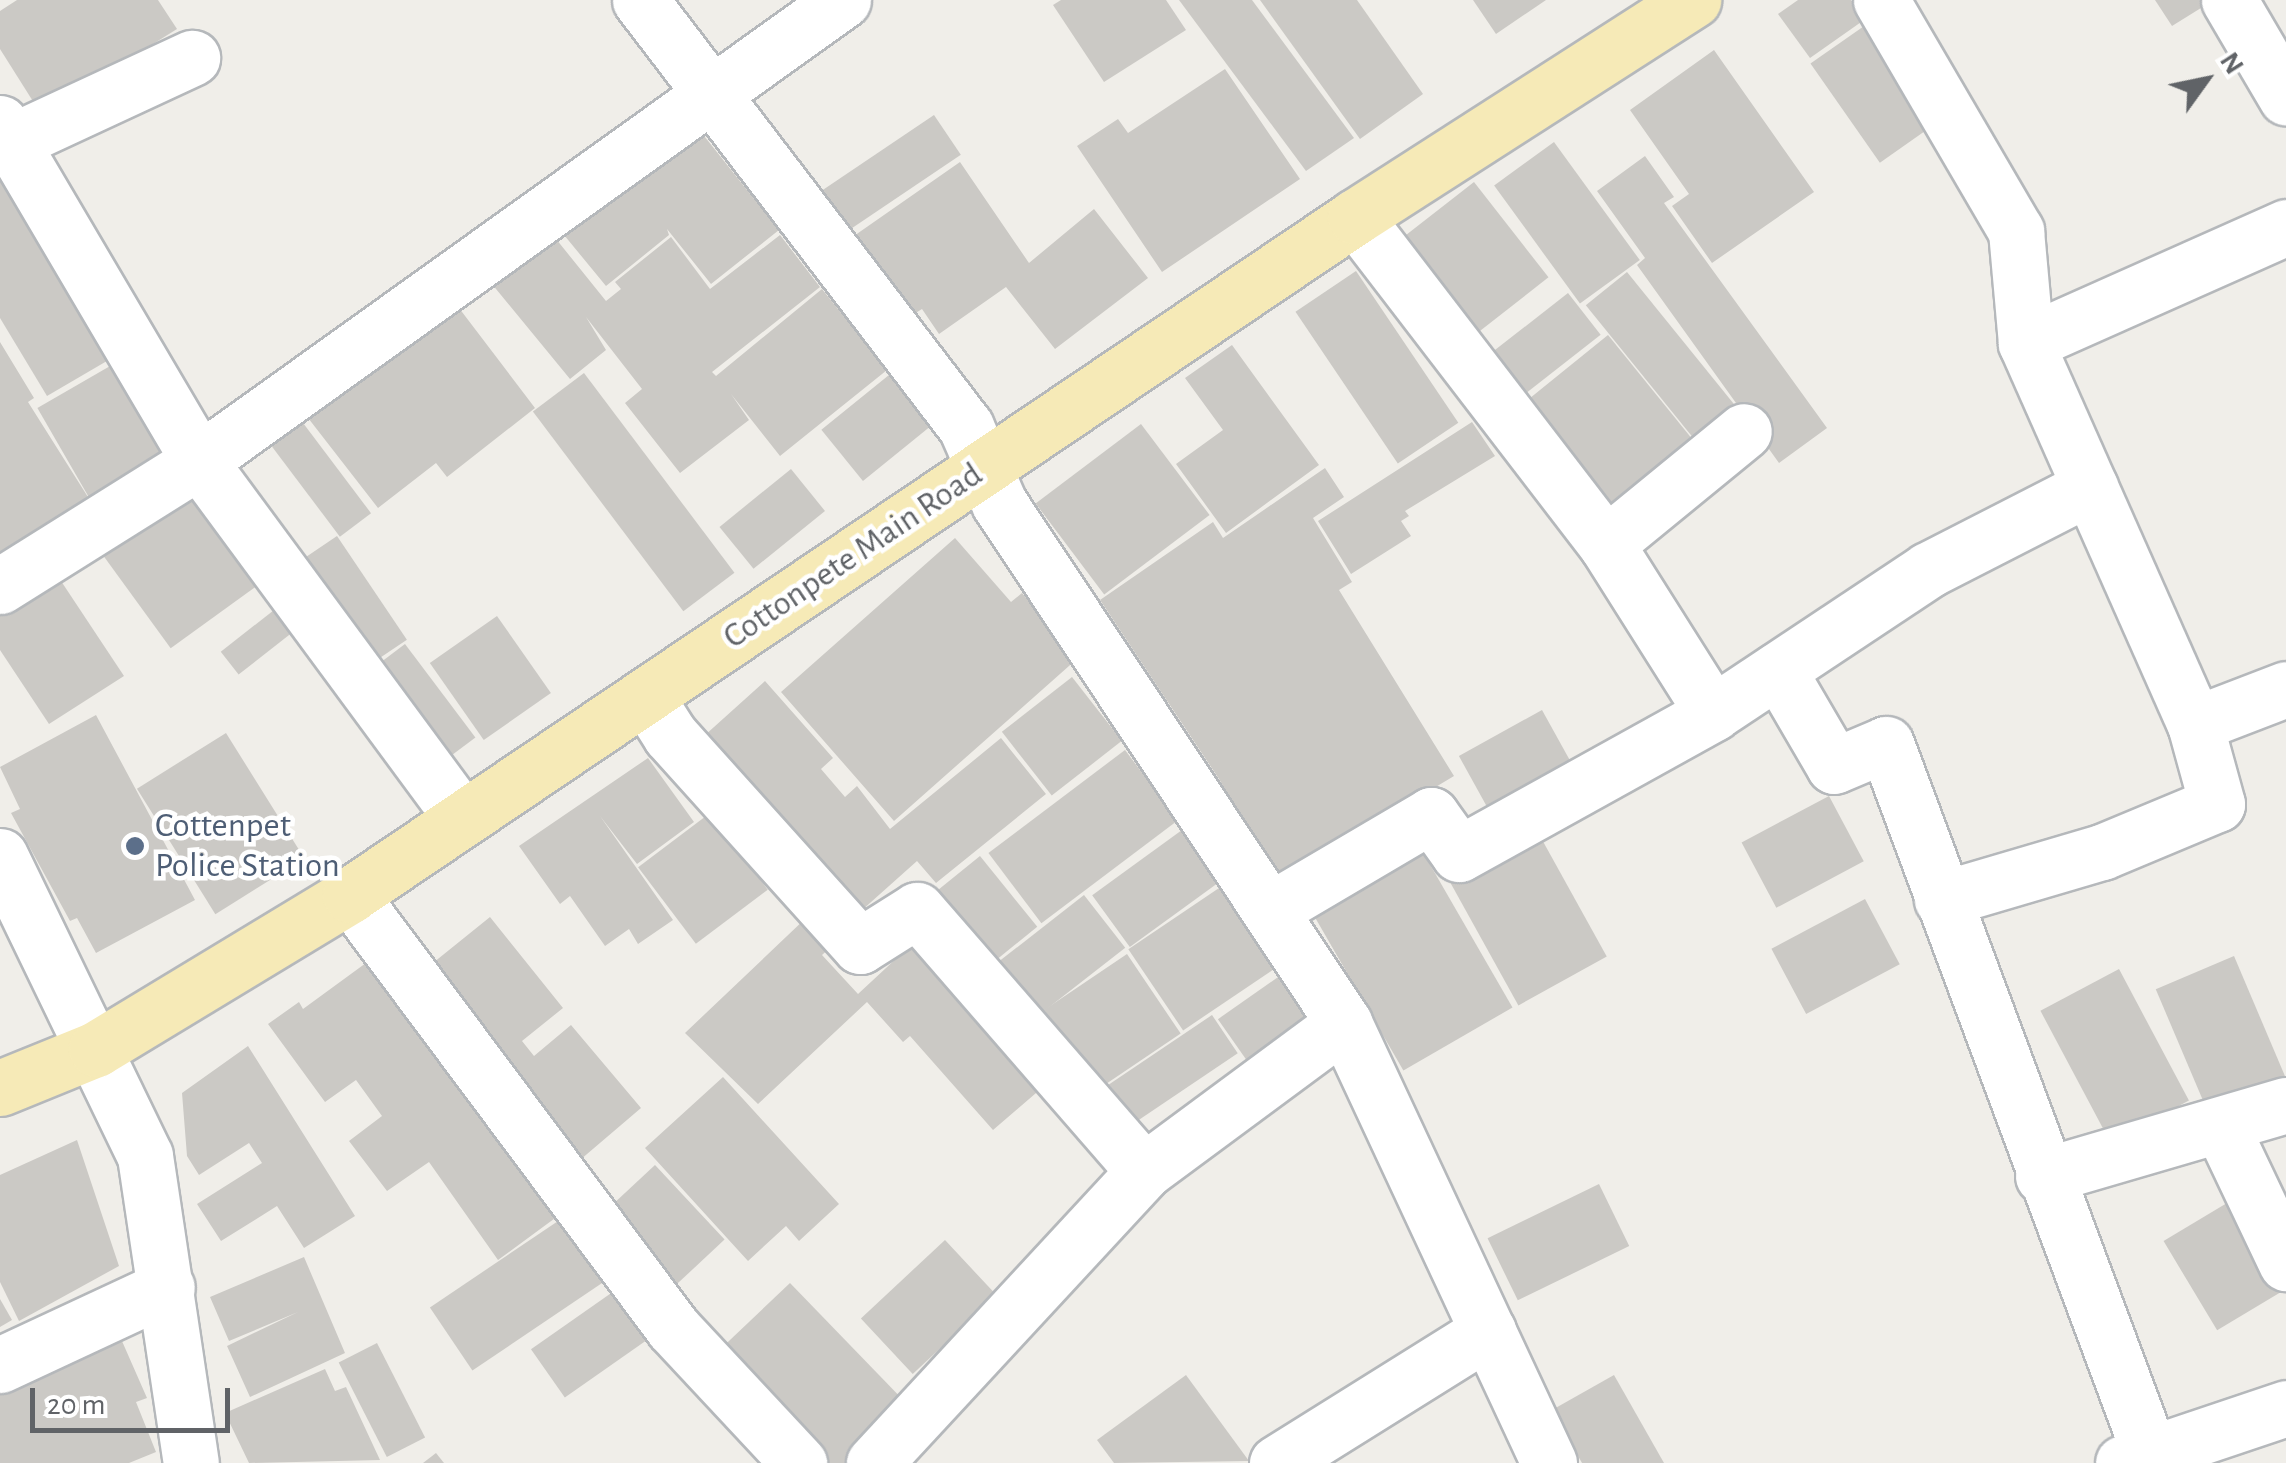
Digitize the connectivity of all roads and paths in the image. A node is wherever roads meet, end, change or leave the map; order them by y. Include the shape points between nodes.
1 (640, 0) edge
2 (843, 0) edge
3 (1881, 0) edge
4 (2229, 0) edge
5 (1676, 4) edge
6 (192, 58) dead end
7 (712, 96) junction
8 (2286, 96) edge
9 (3, 138) edge
10 (1355, 217) junction
11 (2286, 228) edge
12 (2026, 342) junction
13 (1744, 431) dead end
14 (199, 461) junction
15 (984, 467) junction
16 (2090, 486) junction
17 (1606, 544) junction
18 (0, 586) edge
19 (1778, 670) junction
20 (2286, 689) edge
21 (646, 697) junction
22 (1712, 712) junction
23 (2196, 724) junction
24 (461, 816) junction
25 (0, 856) edge
26 (350, 895) junction
27 (1942, 899) junction
28 (1270, 910) junction
29 (1344, 1023) junction
30 (96, 1049) junction
31 (0, 1088) edge
32 (2286, 1104) edge
33 (2221, 1126) junction
34 (1144, 1172) junction
35 (2043, 1176) junction
36 (2286, 1262) edge
37 (167, 1287) junction
38 (1488, 1332) junction
39 (0, 1365) edge
40 (2286, 1408) edge
41 (2136, 1458) edge
42 (191, 1463) edge
43 (799, 1463) edge
44 (874, 1463) edge
45 (1276, 1463) edge
46 (1548, 1463) edge

1 - 7 street
2 - 7 street
3 - 12 street via 2016,231
4 - 8 street
5 - 10 main road, Cottonpete Main Road
6 - 9 street
7 - 14 street
7 - 15 street via 966,426
9 - 14 street
10 - 15 main road, Cottonpete Main Road
10 - 17 street
11 - 12 street
12 - 16 street
13 - 17 street
14 - 18 street
14 - 24 street
15 - 21 main road, Cottonpete Main Road
15 - 28 street via 999,503
16 - 19 street via 1928,570
16 - 23 street
17 - 22 street
19 - 22 street
19 - 27 street via 1834,766 1886,744
20 - 23 street
21 - 24 main road, Cottonpete Main Road
21 - 34 street via 670,735 860,946 917,910
22 - 28 street via 1458,854 1430,815
23 - 27 street via 2217,804 2102,852
24 - 26 main road, Cottonpete Main Road
25 - 30 street
26 - 30 main road, Cottonpete Main Road
26 - 43 street via 673,1328
27 - 35 street
28 - 29 street
29 - 34 street
29 - 38 street
30 - 31 main road, Cottonpete Main Road
30 - 37 street via 146,1156
32 - 33 street
33 - 35 street
33 - 36 street
34 - 44 street
35 - 41 street
37 - 39 street
37 - 42 street
38 - 45 street
38 - 46 street
40 - 41 street

